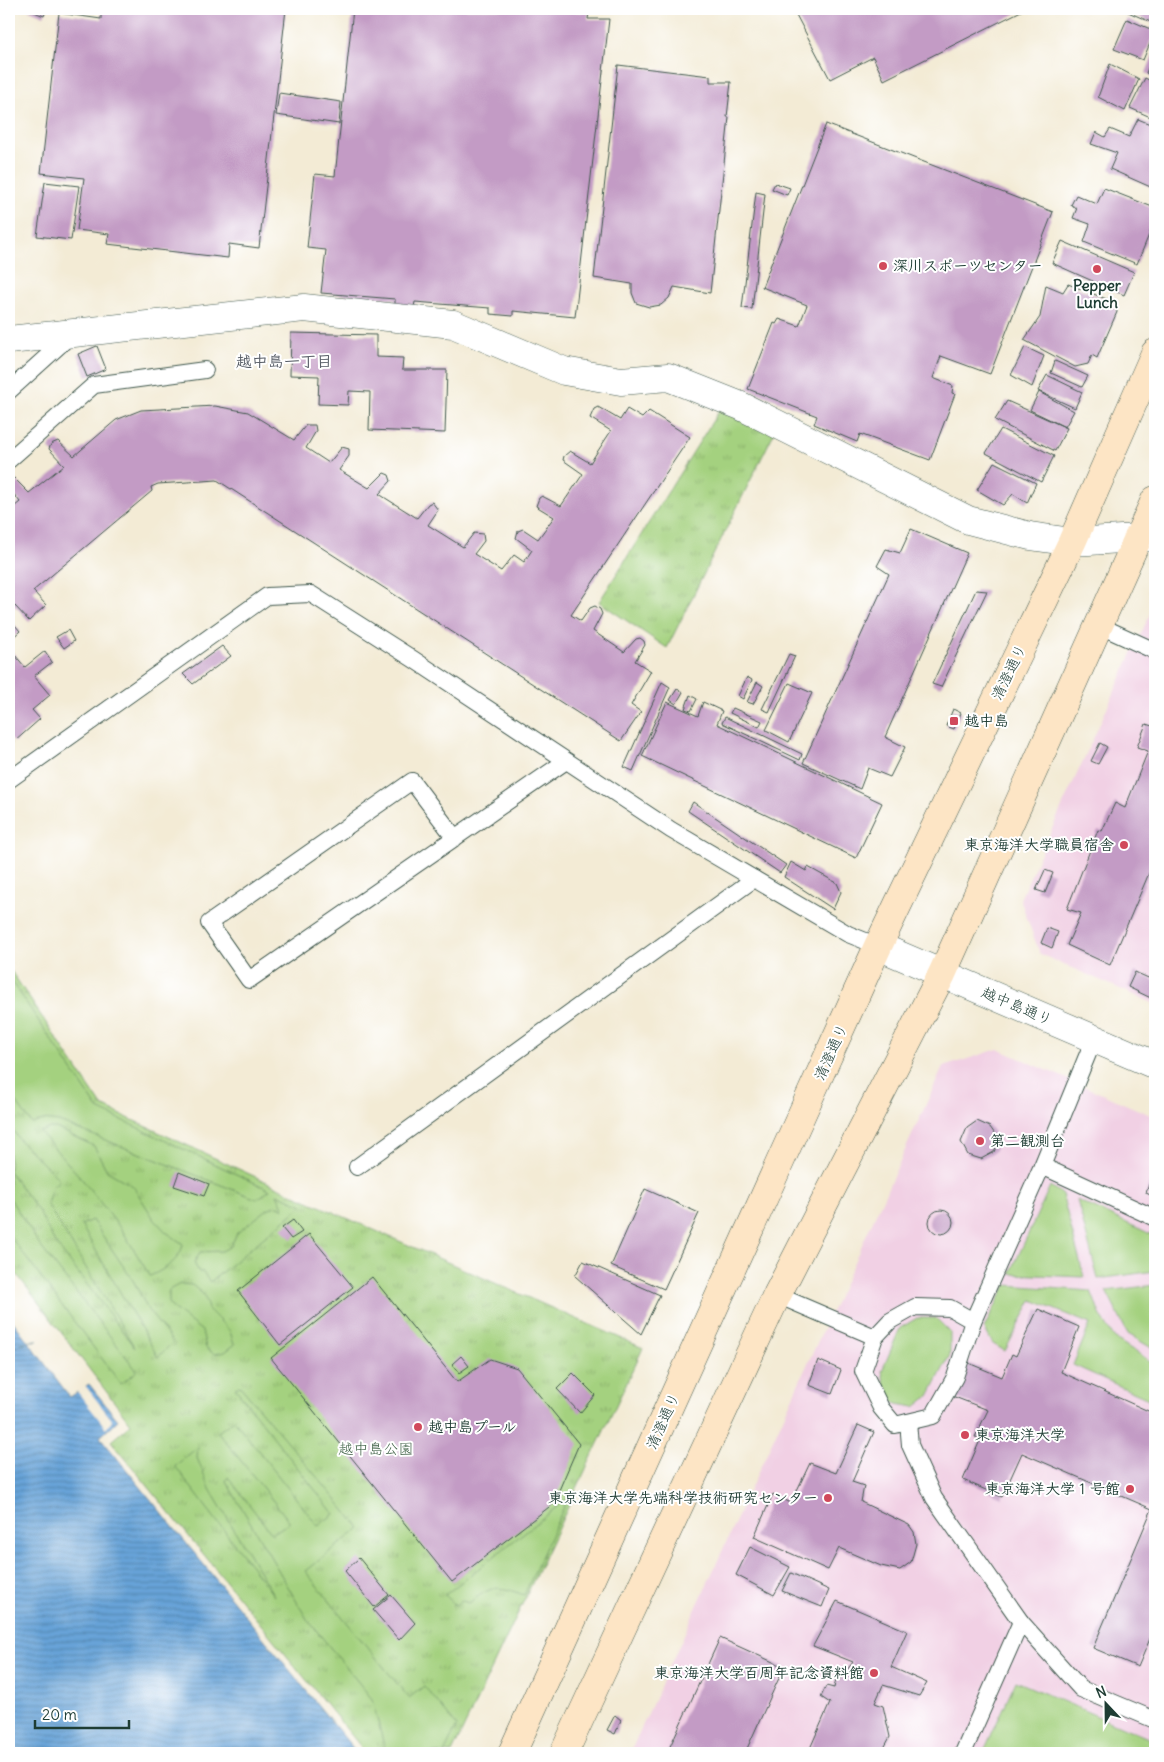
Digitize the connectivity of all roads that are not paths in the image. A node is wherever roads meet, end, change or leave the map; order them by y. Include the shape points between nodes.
1 (72, 334) junction
2 (9, 340) edge
3 (1155, 353) edge
4 (205, 370) dead end
5 (9, 392) edge
6 (9, 460) edge
7 (1155, 500) edge
8 (1146, 538) edge
9 (1072, 542) junction
10 (1098, 625) junction
11 (1155, 651) edge
12 (566, 760) junction
13 (9, 780) edge
14 (455, 838) junction
15 (754, 879) junction
16 (878, 946) junction
17 (942, 974) junction
18 (1094, 1039) junction
19 (1155, 1065) edge
20 (1042, 1166) junction
21 (357, 1167) dead end
22 (1155, 1218) edge
23 (777, 1295) junction
24 (974, 1321) junction
25 (874, 1337) junction
26 (908, 1422) junction
27 (1021, 1622) junction
28 (1155, 1719) edge
29 (512, 1753) edge
30 (564, 1753) edge
31 (963, 1753) edge

1 - 2 street
1 - 5 lane
1 - 9 street via 304,308 453,324 564,371 621,381 668,376 741,406 968,520 1030,536
3 - 9 main road, 清澄通り
4 - 6 lane via 94,385
7 - 8 main road
8 - 9 street
8 - 10 main road
9 - 16 main road, 清澄通り
10 - 11 lane
10 - 17 main road
12 - 13 lane via 311,594 267,596
12 - 14 lane
12 - 15 lane via 671,830
14 - 14 lane via 249,980 209,923 412,781
15 - 16 lane via 848,934
15 - 21 lane
16 - 17 street, 越中島通り
16 - 29 main road, 清澄通り
17 - 18 street, 越中島通り
17 - 23 main road
18 - 19 street, 越中島通り
18 - 20 lane
20 - 22 lane
20 - 24 lane
23 - 25 lane
23 - 30 main road
24 - 25 lane via 950,1308 915,1307 890,1321
24 - 26 lane via 955,1377 933,1416
25 - 26 lane via 863,1371 881,1408 895,1425
26 - 27 lane via 910,1445 934,1498
27 - 28 lane via 1081,1689
27 - 31 lane

